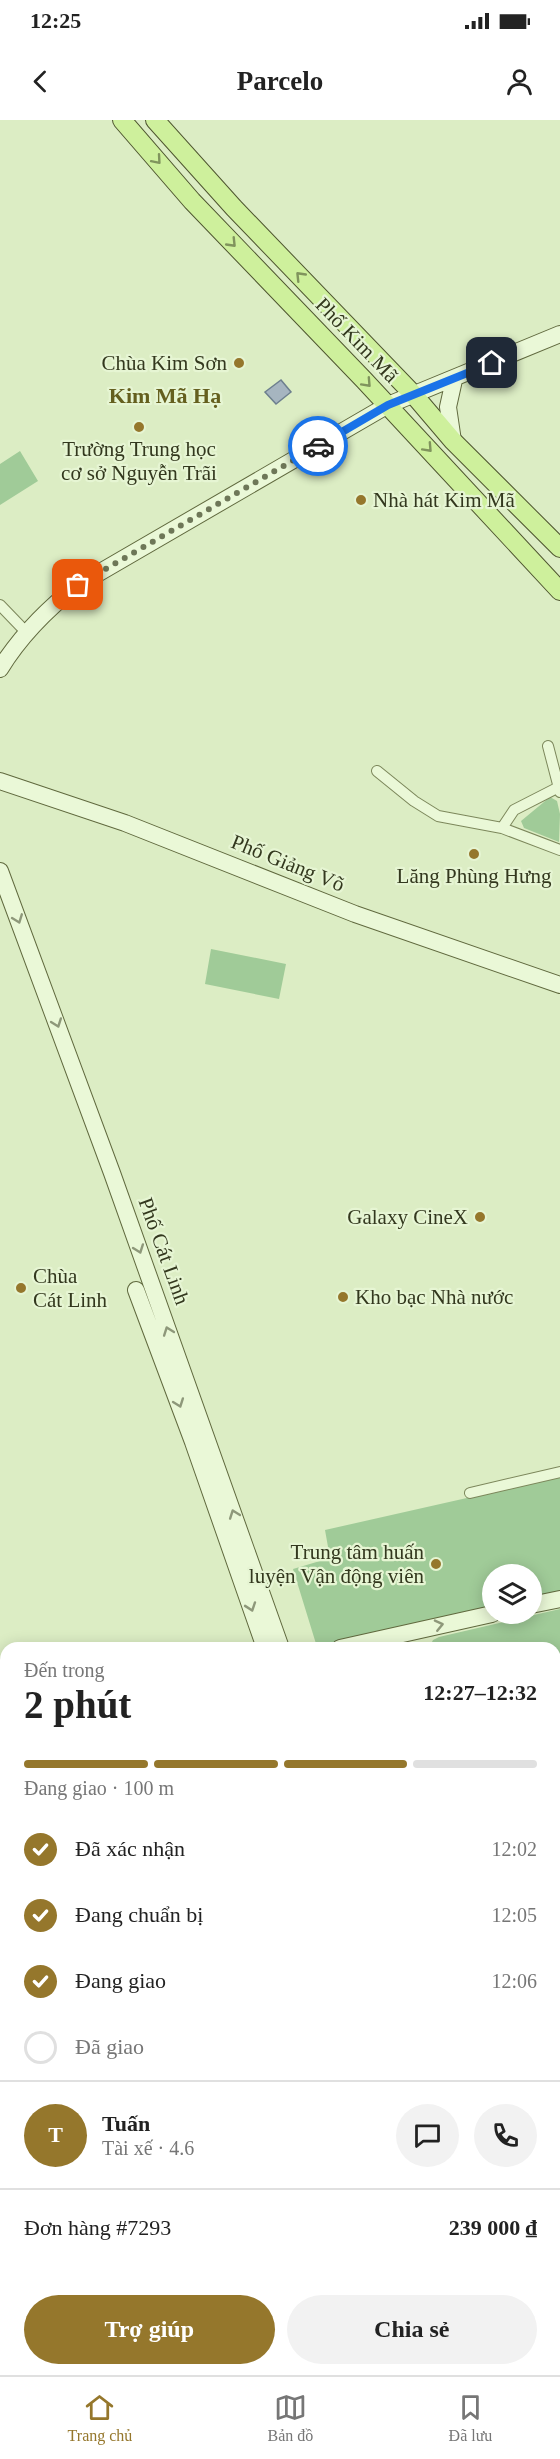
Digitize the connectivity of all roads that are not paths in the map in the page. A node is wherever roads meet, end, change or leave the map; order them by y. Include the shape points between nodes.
1 (122, 120) edge
2 (155, 120) edge
3 (211, 182) junction
4 (192, 201) junction
5 (560, 334) edge
6 (454, 380) junction
7 (412, 394) junction
8 (388, 405) junction
9 (453, 441) junction
10 (560, 548) edge
11 (560, 591) edge
12 (0, 605) edge
13 (26, 633) junction
14 (0, 669) edge
15 (548, 746) dead end
16 (377, 771) dead end
17 (0, 781) edge
18 (559, 789) edge
19 (502, 828) junction
20 (560, 850) edge
21 (0, 871) edge
22 (560, 985) edge
23 (144, 1287) junction
24 (560, 1472) edge
25 (470, 1493) dead end
26 (560, 1599) edge
27 (542, 1603) edge
28 (482, 1617) edge
29 (264, 1642) edge
30 (279, 1642) edge
31 (391, 1642) edge

1 -> 4 main road, Phố Kim Mã
2 - 3 main road, Phố Kim Mã
3 - 4 main road
7 -> 3 main road, Phố Kim Mã
4 -> 8 main road, Phố Kim Mã
5 - 6 street
6 - 7 street
6 - 9 street via 448,407
7 - 8 street
7 - 9 main road, Phố Kim Mã
8 -> 11 main road, Phố Kim Mã
8 - 13 street via 78,585
9 - 10 main road, Phố Kim Mã
12 - 13 street
13 - 14 street
15 - 18 street
16 - 19 street via 438,816
17 - 22 street, Phố Giảng Võ via 125,823 355,914
18 - 19 street via 514,810
19 - 20 street
21 -> 23 street, Phố Cát Linh
23 -> 29 street, Phố Cát Linh via 177,1397
30 -> 23 street, Phố Cát Linh
24 - 25 street
26 - 27 street
31 -> 28 street

